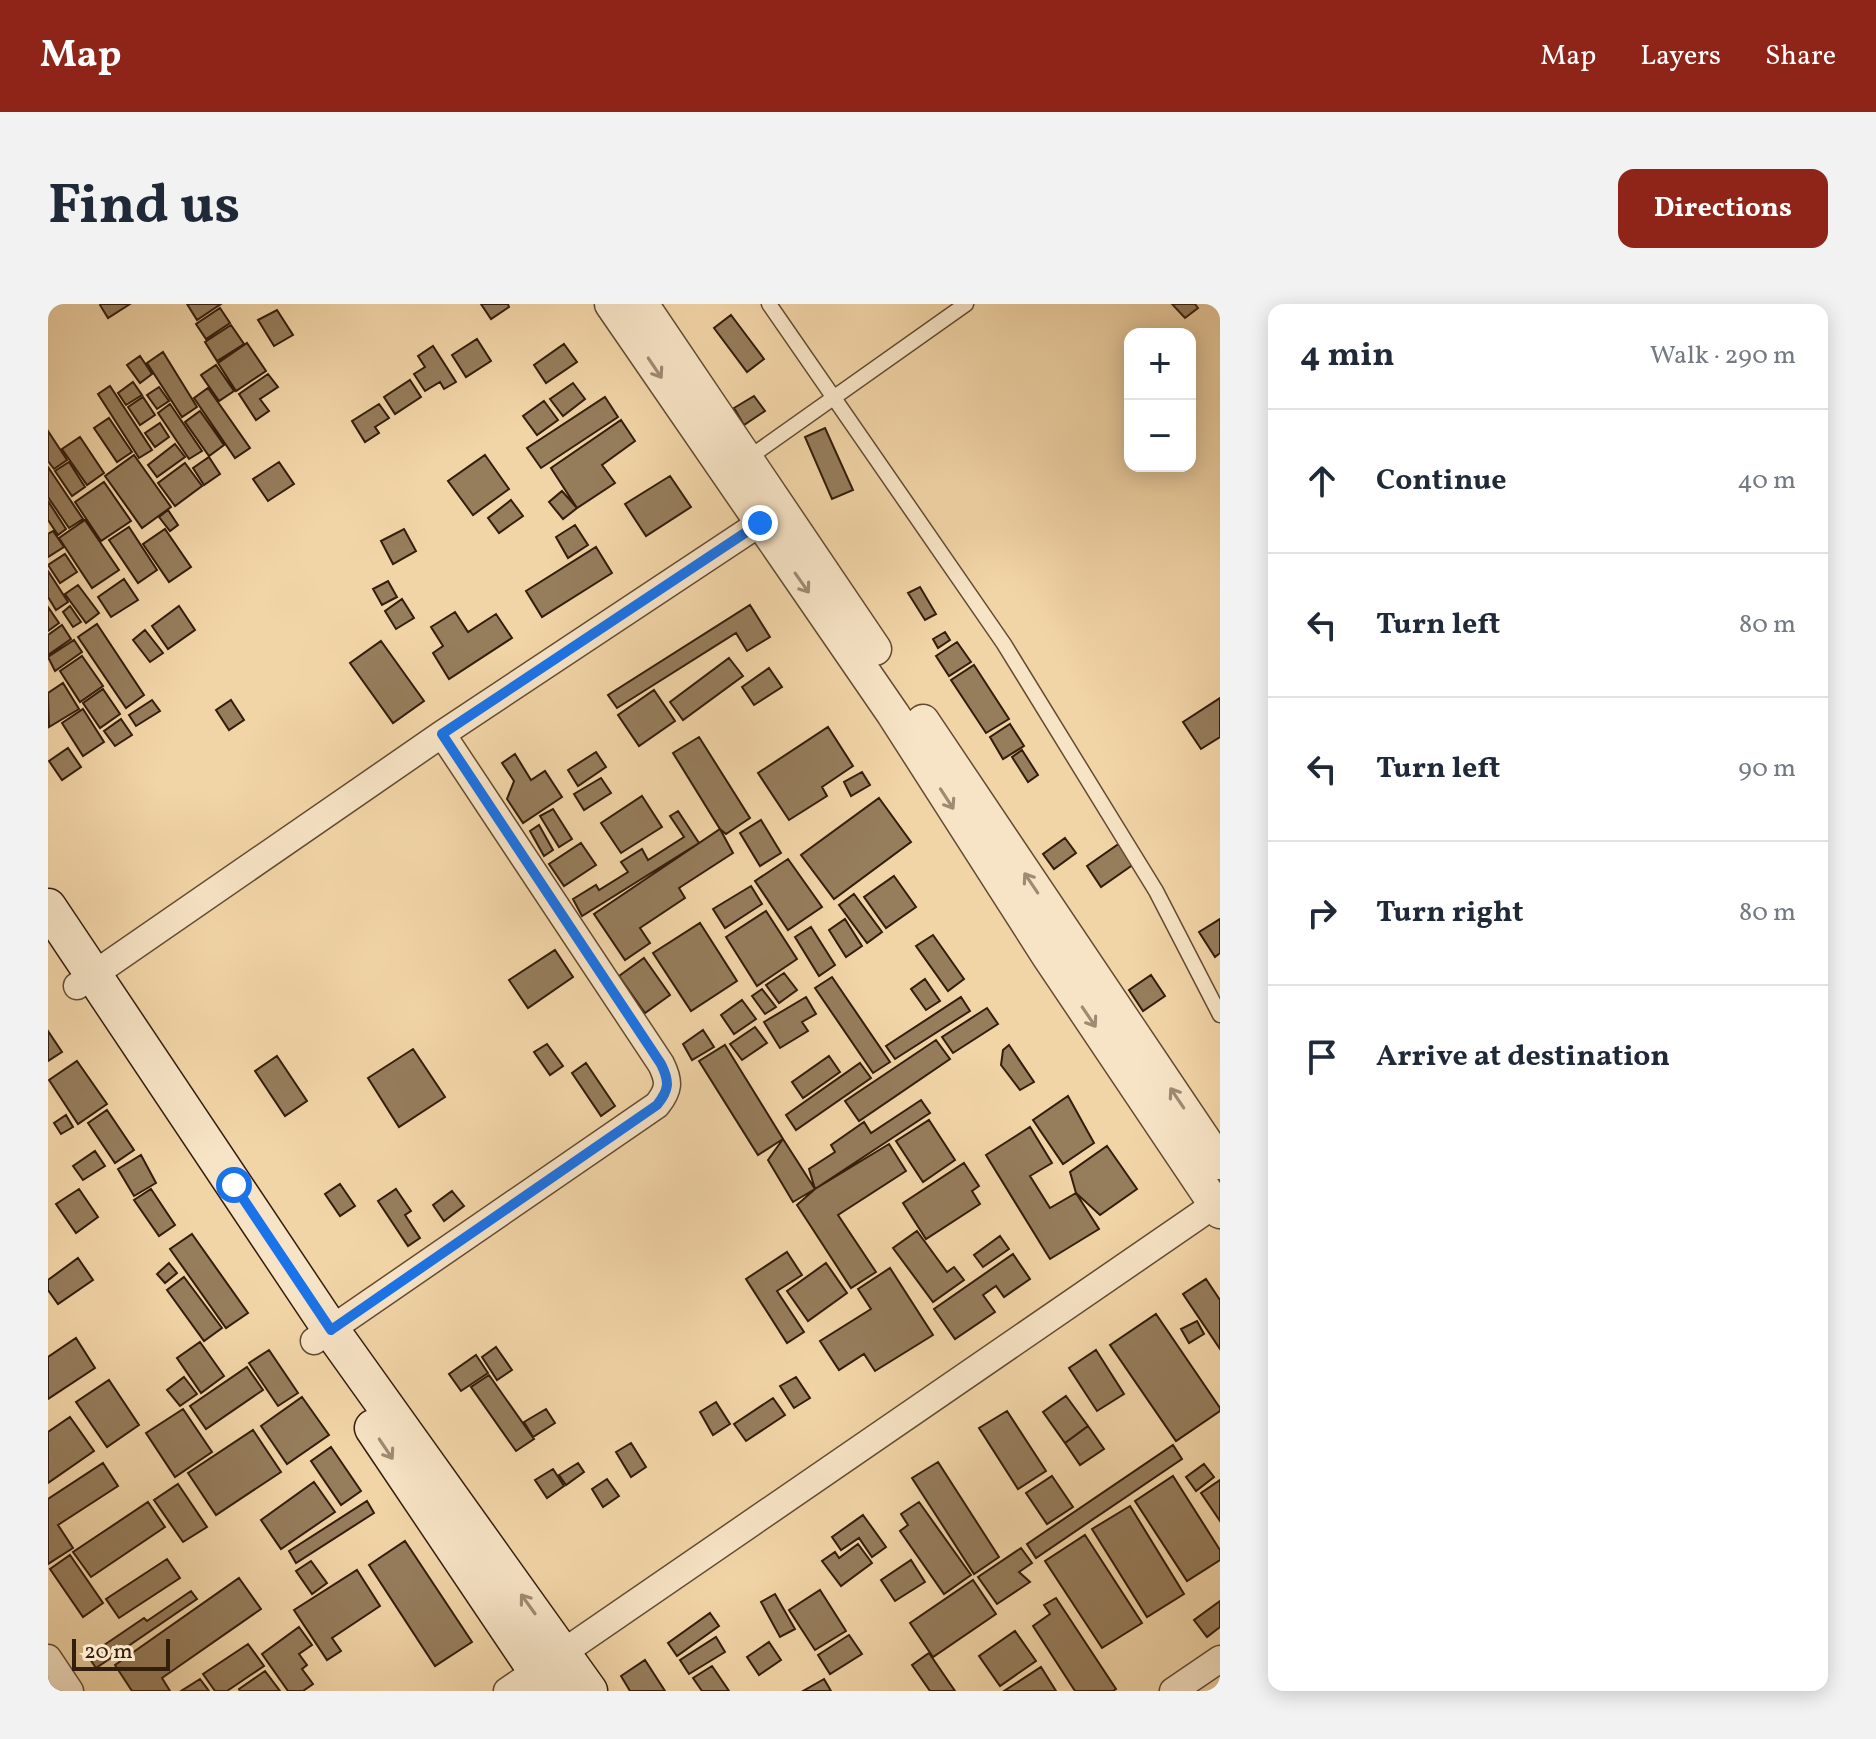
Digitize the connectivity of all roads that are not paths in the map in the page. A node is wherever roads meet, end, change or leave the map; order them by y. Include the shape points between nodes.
1 (611, 304) edge
2 (642, 304) edge
3 (769, 304) edge
4 (966, 304) edge
5 (833, 399) junction
6 (746, 459) junction
7 (760, 523) junction
8 (442, 734) junction
9 (48, 907) edge
10 (48, 941) edge
11 (85, 980) junction
12 (1220, 1015) edge
13 (1220, 1163) edge
14 (1218, 1206) edge
15 (322, 1335) junction
16 (48, 1658) edge
17 (1220, 1659) edge
18 (550, 1671) edge
19 (70, 1691) edge
20 (507, 1691) edge
21 (589, 1691) edge
22 (1173, 1691) edge

1 -> 7 street
2 - 6 street
3 - 5 lane
4 - 5 lane
5 - 6 lane
5 - 12 lane via 1004,644 1156,891
13 -> 6 street
7 - 8 street
7 -> 14 street via 893,714 1048,956
8 - 11 street
8 - 15 street via 661,1064 668,1091 657,1105
9 - 11 main road
10 - 11 main road
11 - 15 main road
14 - 18 street
15 - 18 main road
16 - 19 street
17 - 22 street
18 - 20 street
18 - 21 main road

